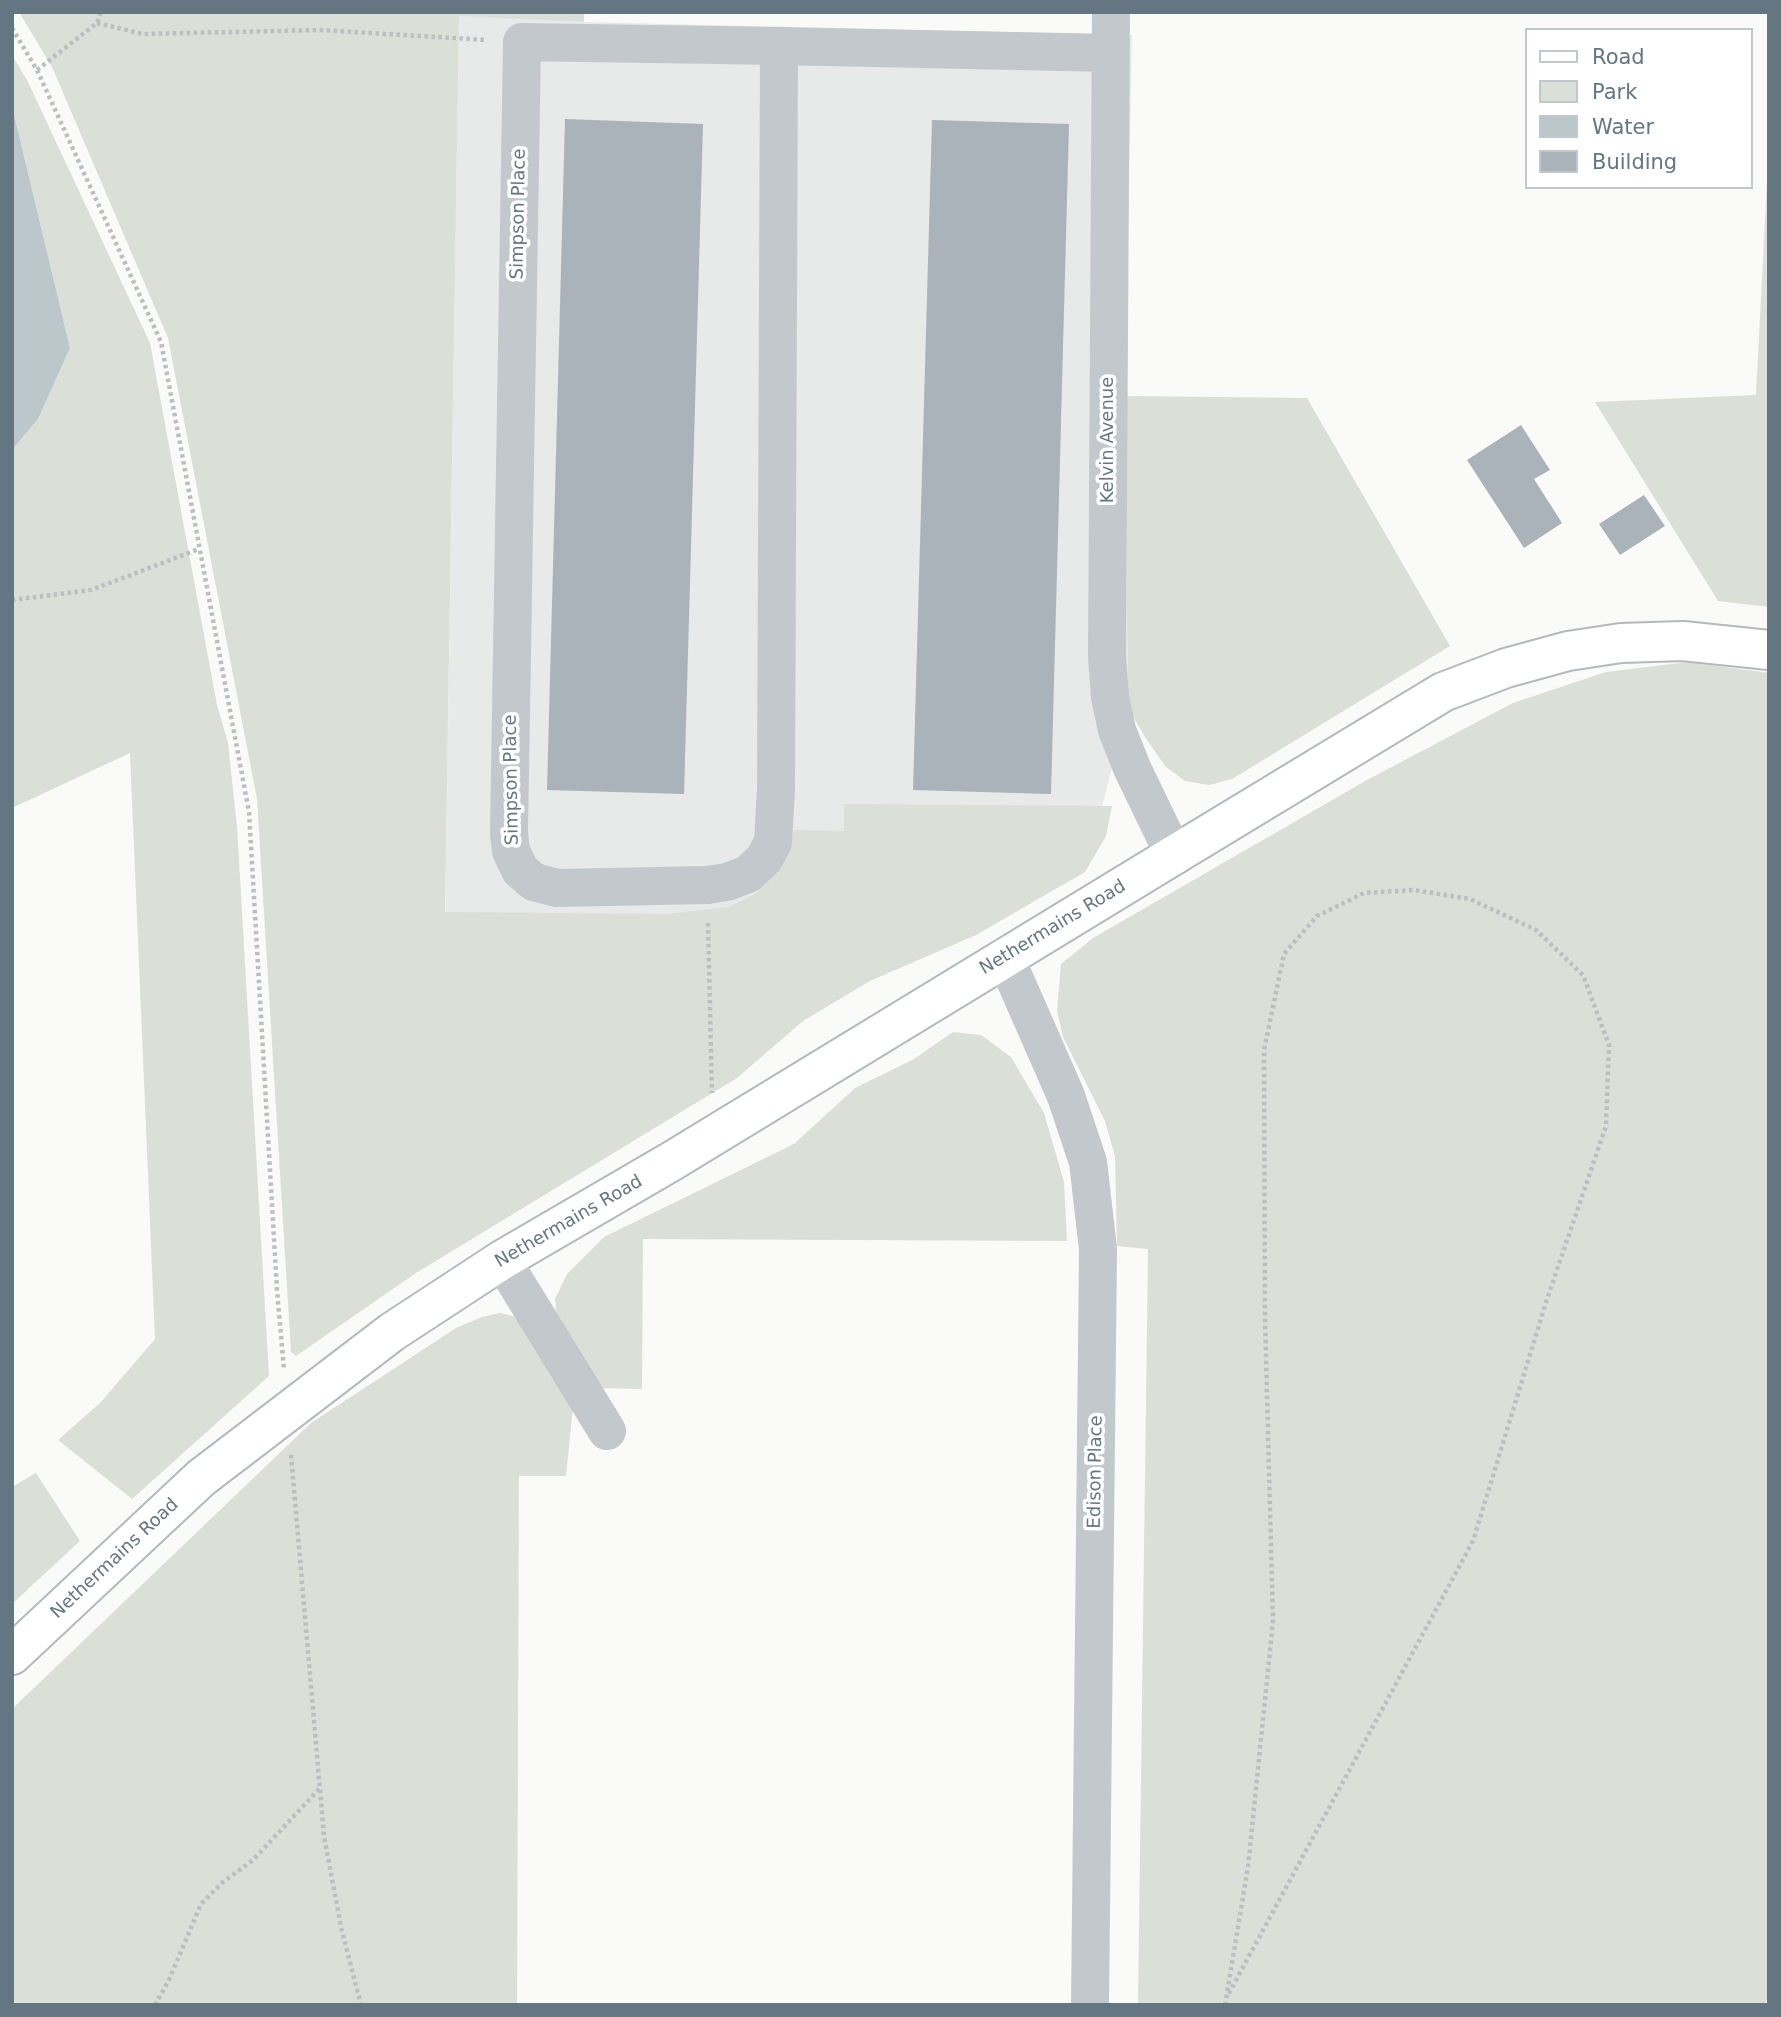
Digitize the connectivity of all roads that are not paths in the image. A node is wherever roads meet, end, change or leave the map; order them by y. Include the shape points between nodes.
1 (1111, 12) edge
2 (779, 46) junction
3 (1111, 53) junction
4 (1769, 649) edge
5 (1174, 855) junction
6 (1004, 957) junction
7 (502, 1260) junction
8 (607, 1431) dead end
9 (12, 1656) edge
10 (1090, 2005) edge

1 - 3 street, Kelvin Avenue
2 - 2 street, Simpson Place via 522,42 509,832 510,851 520,870 534,882 557,888 727,882 748,874 774,842
2 - 3 street
3 - 5 street, Kelvin Avenue via 1110,697 1132,768
4 - 5 main road, Nethermains Road via 1683,641 1621,643 1507,668 1443,692
5 - 6 main road, Nethermains Road
6 - 7 main road, Nethermains Road
6 - 10 street, Edison Place via 1066,1096 1088,1161 1098,1249
7 - 8 street
7 - 9 main road, Nethermains Road via 391,1332 201,1478

